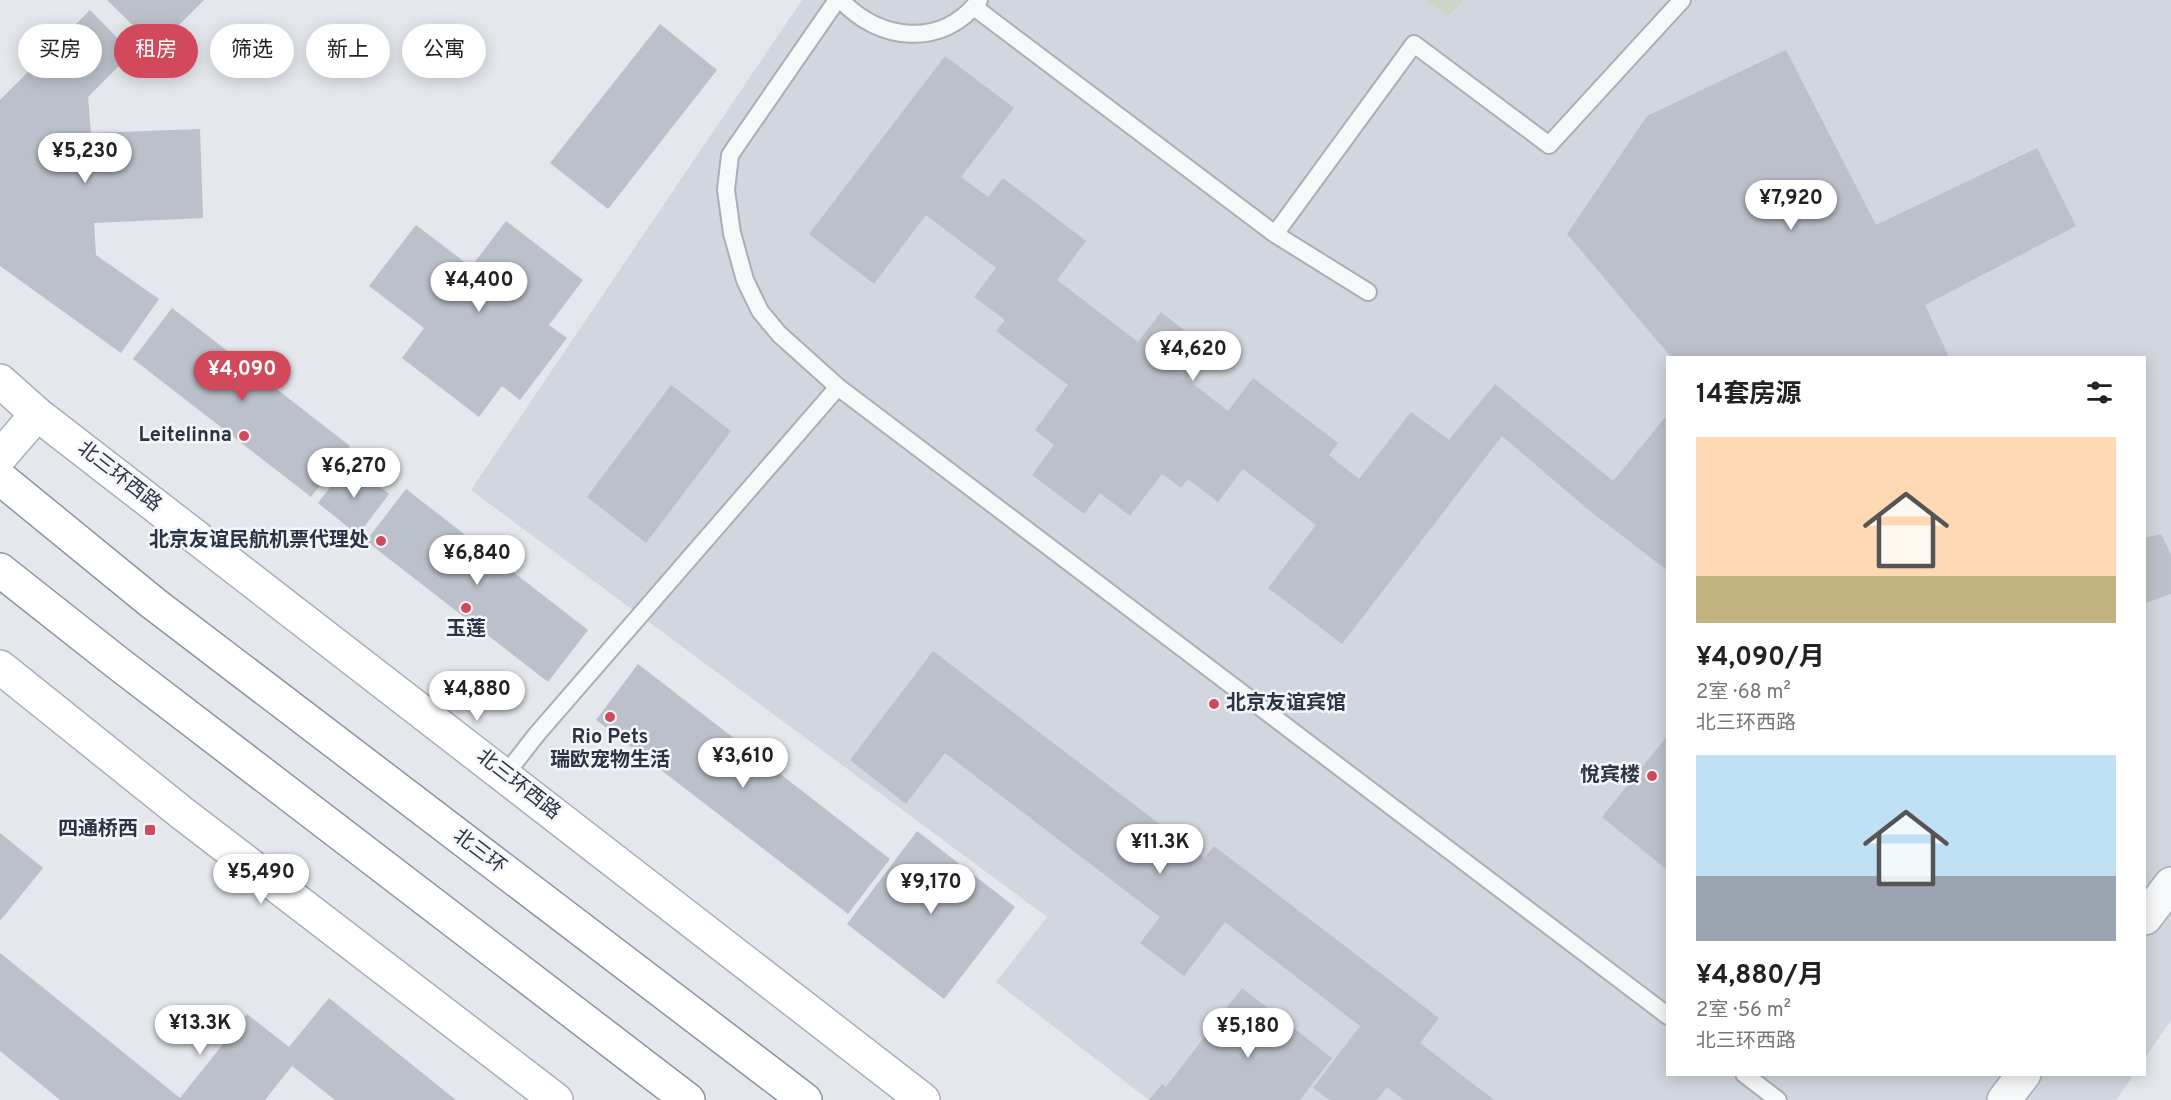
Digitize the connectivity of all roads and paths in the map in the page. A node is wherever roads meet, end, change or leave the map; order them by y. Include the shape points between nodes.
1 (839, 0) edge
2 (1682, 0) edge
3 (976, 3) edge
4 (1275, 234) junction
5 (1368, 292) dead end
6 (0, 381) edge
7 (838, 387) junction
8 (0, 413) edge
9 (38, 414) junction
10 (0, 458) edge
11 (0, 478) edge
12 (0, 570) edge
13 (0, 667) edge
14 (505, 775) junction
15 (2171, 884) edge
16 (2146, 917) edge
17 (1666, 1014) edge
18 (1747, 1076) edge
19 (2022, 1076) edge
20 (556, 1100) edge
21 (688, 1100) edge
22 (805, 1100) edge
23 (924, 1100) edge
24 (1778, 1100) edge
25 (2004, 1100) edge

1 - 3 lane via 867,23 904,34 942,28
1 - 7 lane via 730,155 726,190 732,233 745,280 760,311 779,334
2 - 4 lane via 1548,146 1414,44
3 - 4 lane
4 - 5 lane
6 - 9 main road, 北三环西路
7 - 14 lane
7 - 17 lane
8 - 9 main road
9 - 10 main road
9 - 14 main road, 北三环西路
11 - 22 main road, 北三环 via 153,603
12 - 21 main road
13 - 20 main road via 182,813
14 - 23 main road, 北三环西路
15 - 16 street
18 - 24 lane
19 - 25 street

